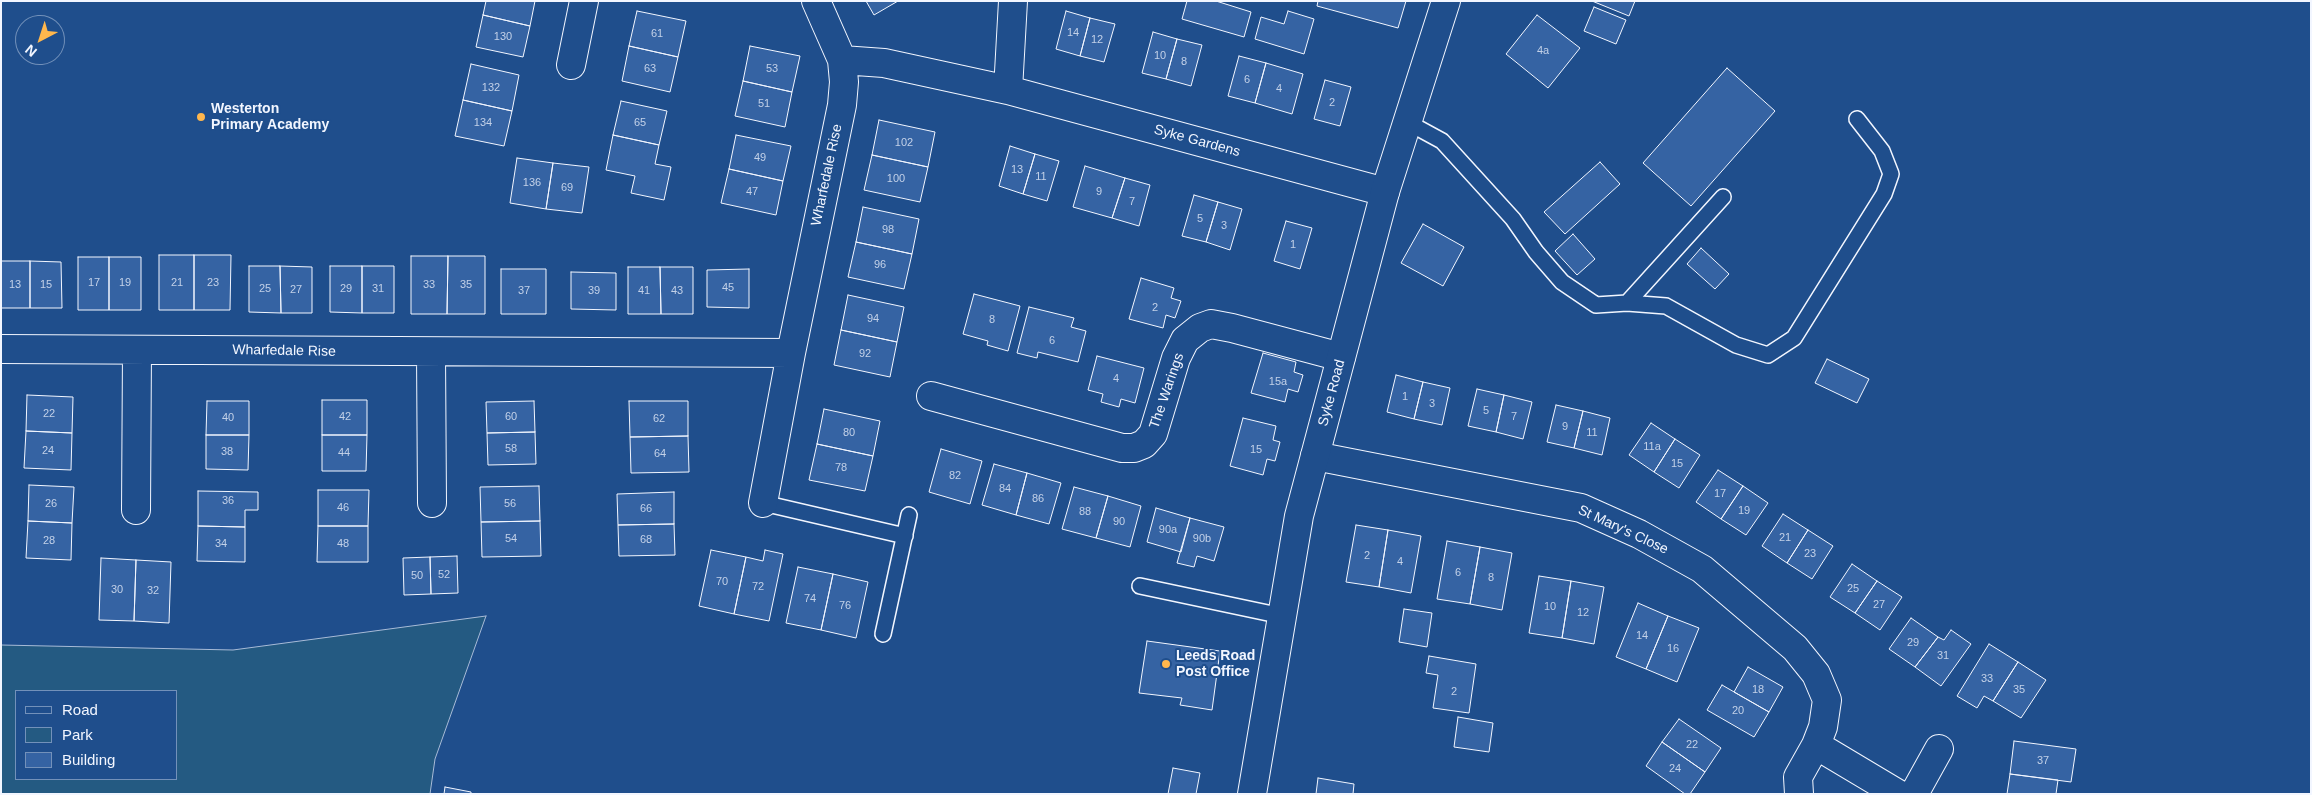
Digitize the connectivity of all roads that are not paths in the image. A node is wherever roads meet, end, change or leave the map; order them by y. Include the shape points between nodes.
1 (584, 1) edge
2 (816, 1) edge
3 (1013, 1) edge
4 (1446, 1) edge
5 (842, 60) junction
6 (571, 65) dead end
7 (1008, 90) junction
8 (1857, 120) dead end
9 (1407, 122) junction
10 (1385, 192) junction
11 (1723, 197) dead end
12 (1627, 303) junction
13 (1, 349) edge
14 (137, 350) junction
15 (431, 353) junction
16 (791, 353) junction
17 (1341, 357) junction
18 (931, 396) dead end
19 (1315, 456) junction
20 (432, 503) dead end
21 (763, 503) joint
22 (136, 510) dead end
23 (909, 515) dead end
24 (904, 536) junction
25 (1140, 586) dead end
26 (1282, 616) junction
27 (883, 634) dead end
28 (1816, 745) junction
29 (1939, 749) dead end
30 (1252, 794) edge
31 (1799, 794) edge
32 (1898, 794) edge
33 (1914, 794) edge

1 - 6 street
2 - 5 street, Wharfedale Rise
3 - 7 street
4 - 9 street, Syke Road
5 - 7 street, Syke Gardens via 884,63
5 - 16 street, Wharfedale Rise via 842,105
7 - 10 street, Syke Gardens
8 - 12 lane via 1882,151 1891,174 1884,194 1794,338 1768,355 1736,345 1666,306
9 - 10 street, Syke Road
9 - 12 lane via 1442,141 1514,219 1562,282 1596,305
10 - 17 street, Syke Road
11 - 12 lane
13 - 14 street, Wharfedale Rise
14 - 15 street, Wharfedale Rise
14 - 22 street
15 - 16 street, Wharfedale Rise
15 - 20 street
16 - 21 street, Wharfedale Rise
17 - 18 street, The Warings via 1232,328 1211,324 1200,328 1185,340 1176,358 1153,434 1144,444 1134,448 1122,448
17 - 19 street, Syke Road
19 - 26 street, Syke Road via 1298,516
19 - 28 street, St Mary's Close via 1581,508 1639,534 1702,569 1795,648 1816,674 1827,700 1823,727
21 - 24 lane
23 - 24 lane
24 - 27 lane
25 - 26 lane
26 - 30 street, Syke Road
28 - 31 street, St Mary's Close via 1798,777
28 - 32 street
29 - 33 street

